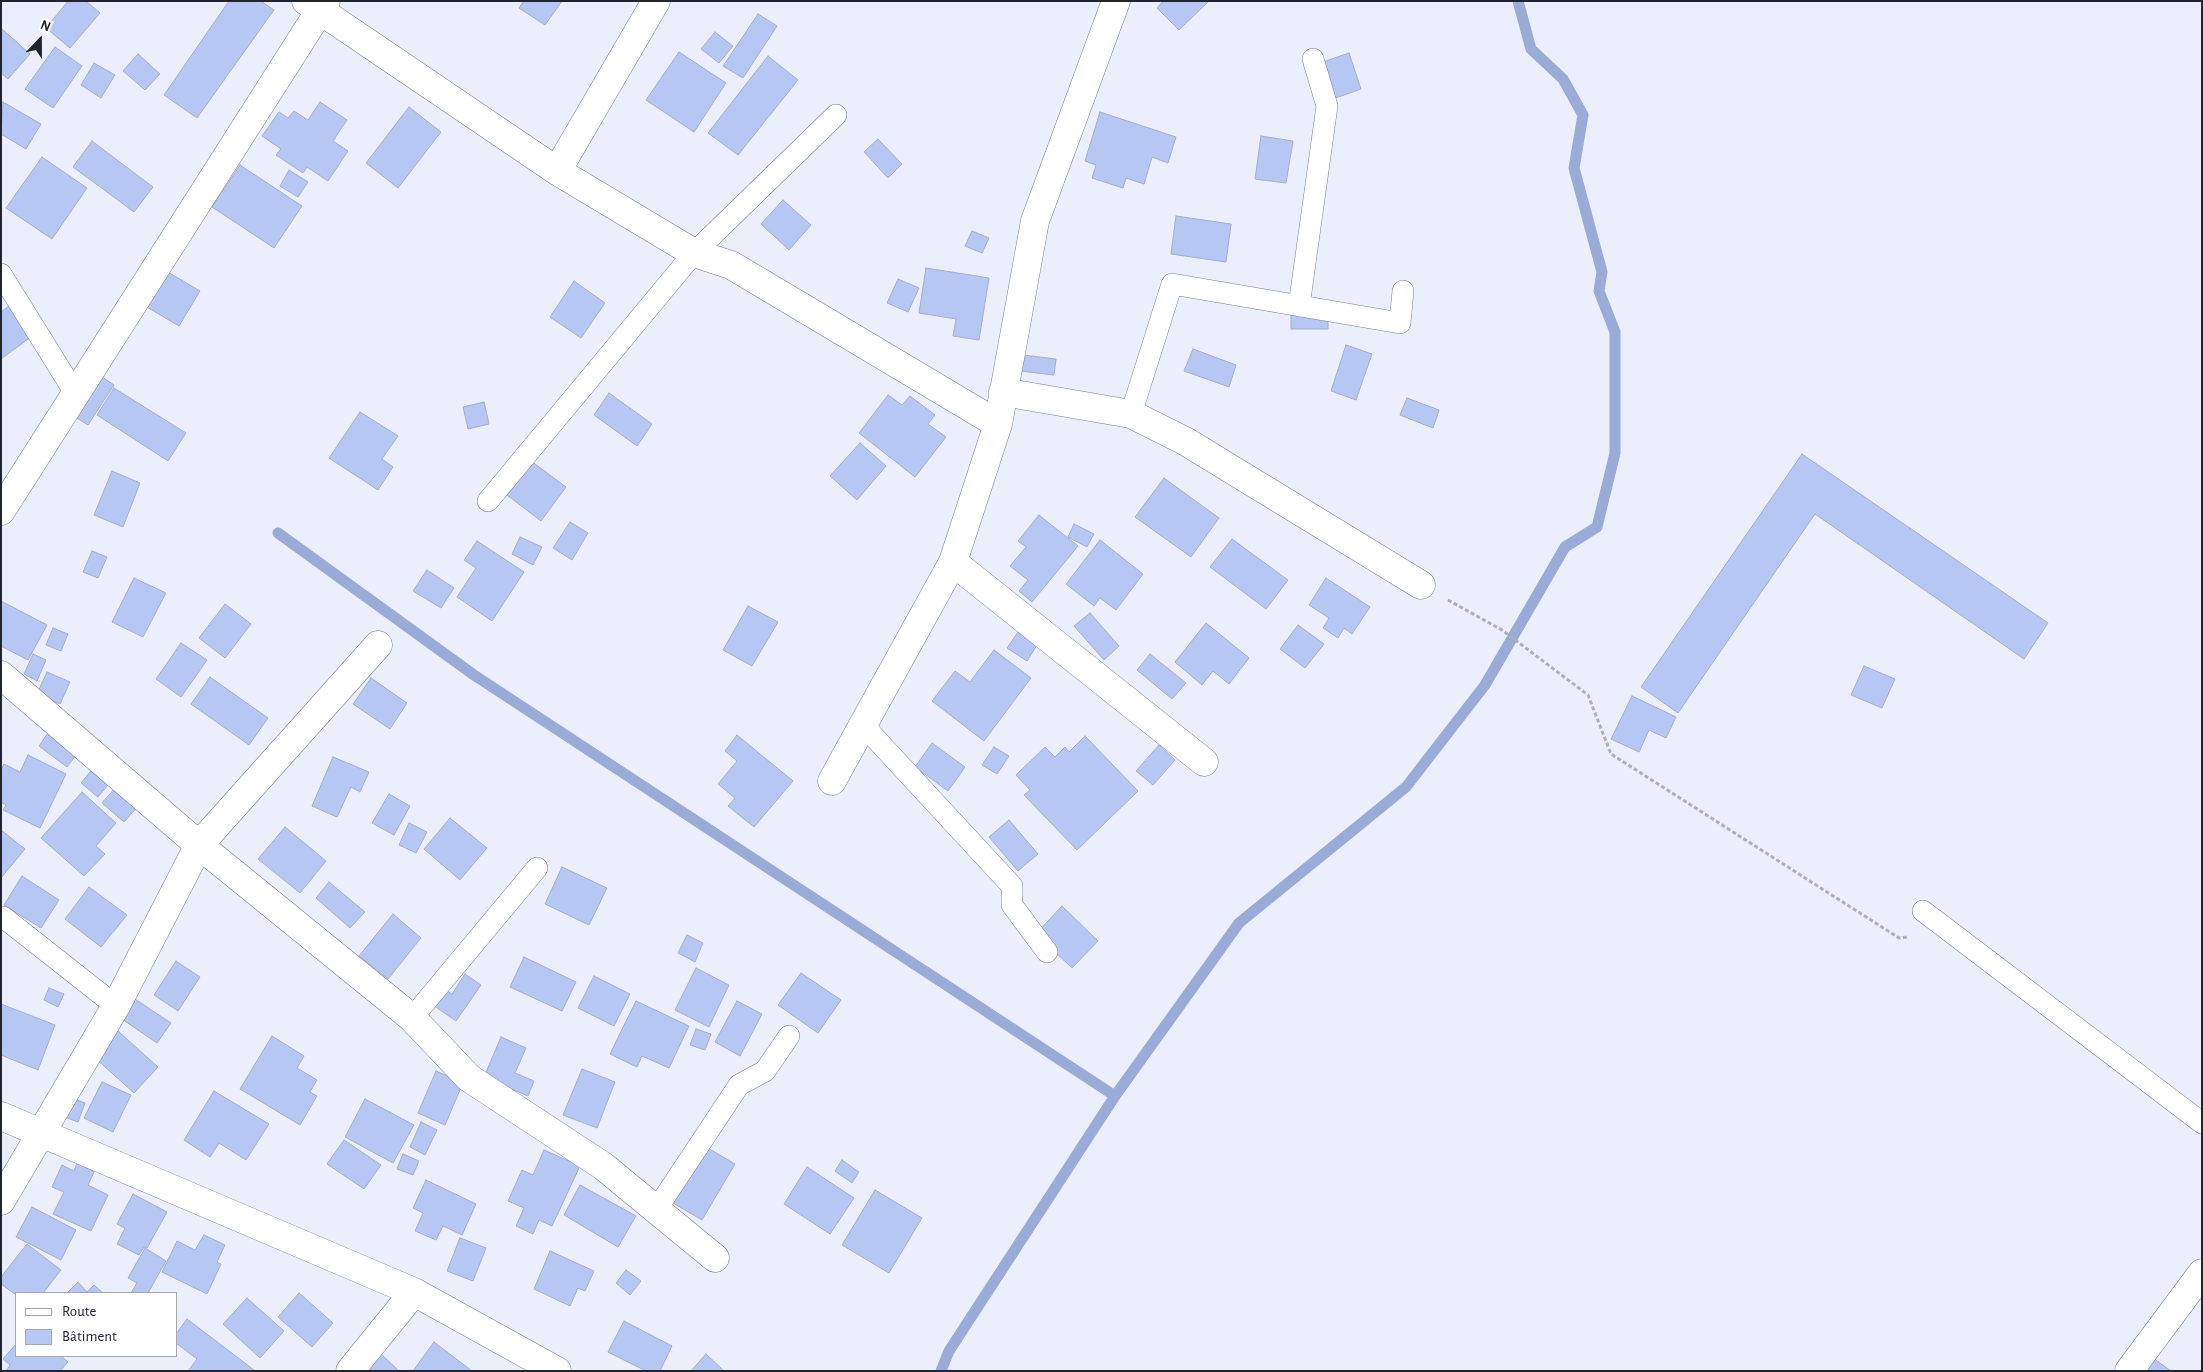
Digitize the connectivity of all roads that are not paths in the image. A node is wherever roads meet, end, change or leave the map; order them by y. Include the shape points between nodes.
1 (656, 1) edge
2 (1116, 1) edge
3 (318, 4) edge
4 (1313, 59) dead end
5 (836, 115) dead end
6 (557, 170) junction
7 (694, 253) junction
8 (1, 274) edge
9 (1403, 291) dead end
10 (1299, 306) junction
11 (76, 392) junction
12 (1003, 392) junction
13 (1131, 414) junction
14 (998, 424) junction
15 (488, 501) dead end
16 (1, 511) edge
17 (953, 562) junction
18 (1421, 585) road end
19 (378, 645) dead end
20 (1, 675) edge
21 (863, 725) junction
22 (1204, 762) dead end
23 (832, 781) dead end
24 (199, 845) junction
25 (537, 868) dead end
26 (1923, 911) dead end
27 (2, 917) dead end
28 (1047, 952) dead end
29 (116, 1006) junction
30 (412, 1018) junction
31 (789, 1036) dead end
32 (1, 1116) edge
33 (2202, 1123) edge
34 (42, 1132) junction
35 (1, 1201) edge
36 (656, 1210) junction
37 (715, 1258) dead end
38 (2202, 1273) edge
39 (414, 1292) junction
40 (525, 1363) edge
41 (350, 1371) edge
42 (557, 1371) edge
43 (2129, 1371) edge

1 - 6 street
2 - 12 street via 1035,221
3 - 6 street
3 - 11 street
4 - 10 lane via 1327,106
5 - 7 lane
6 - 7 street
7 - 14 street via 731,265
7 - 15 lane
8 - 11 lane
9 - 10 lane via 1400,323
10 - 13 lane via 1172,284
11 - 16 street
12 - 13 street
12 - 14 street
13 - 18 street via 1185,441
14 - 17 street
17 - 21 street
17 - 22 street
19 - 24 street
20 - 24 street
21 - 23 street
21 - 28 lane via 1012,886 1012,905
24 - 29 street
24 - 30 street
25 - 30 lane
26 - 33 lane
27 - 29 lane
29 - 34 street
30 - 36 street via 469,1078 603,1166
31 - 36 lane via 765,1071 738,1085
32 - 34 street
34 - 35 street
34 - 39 street
36 - 37 street
38 - 43 street
39 - 40 street
39 - 41 street
40 - 42 street

